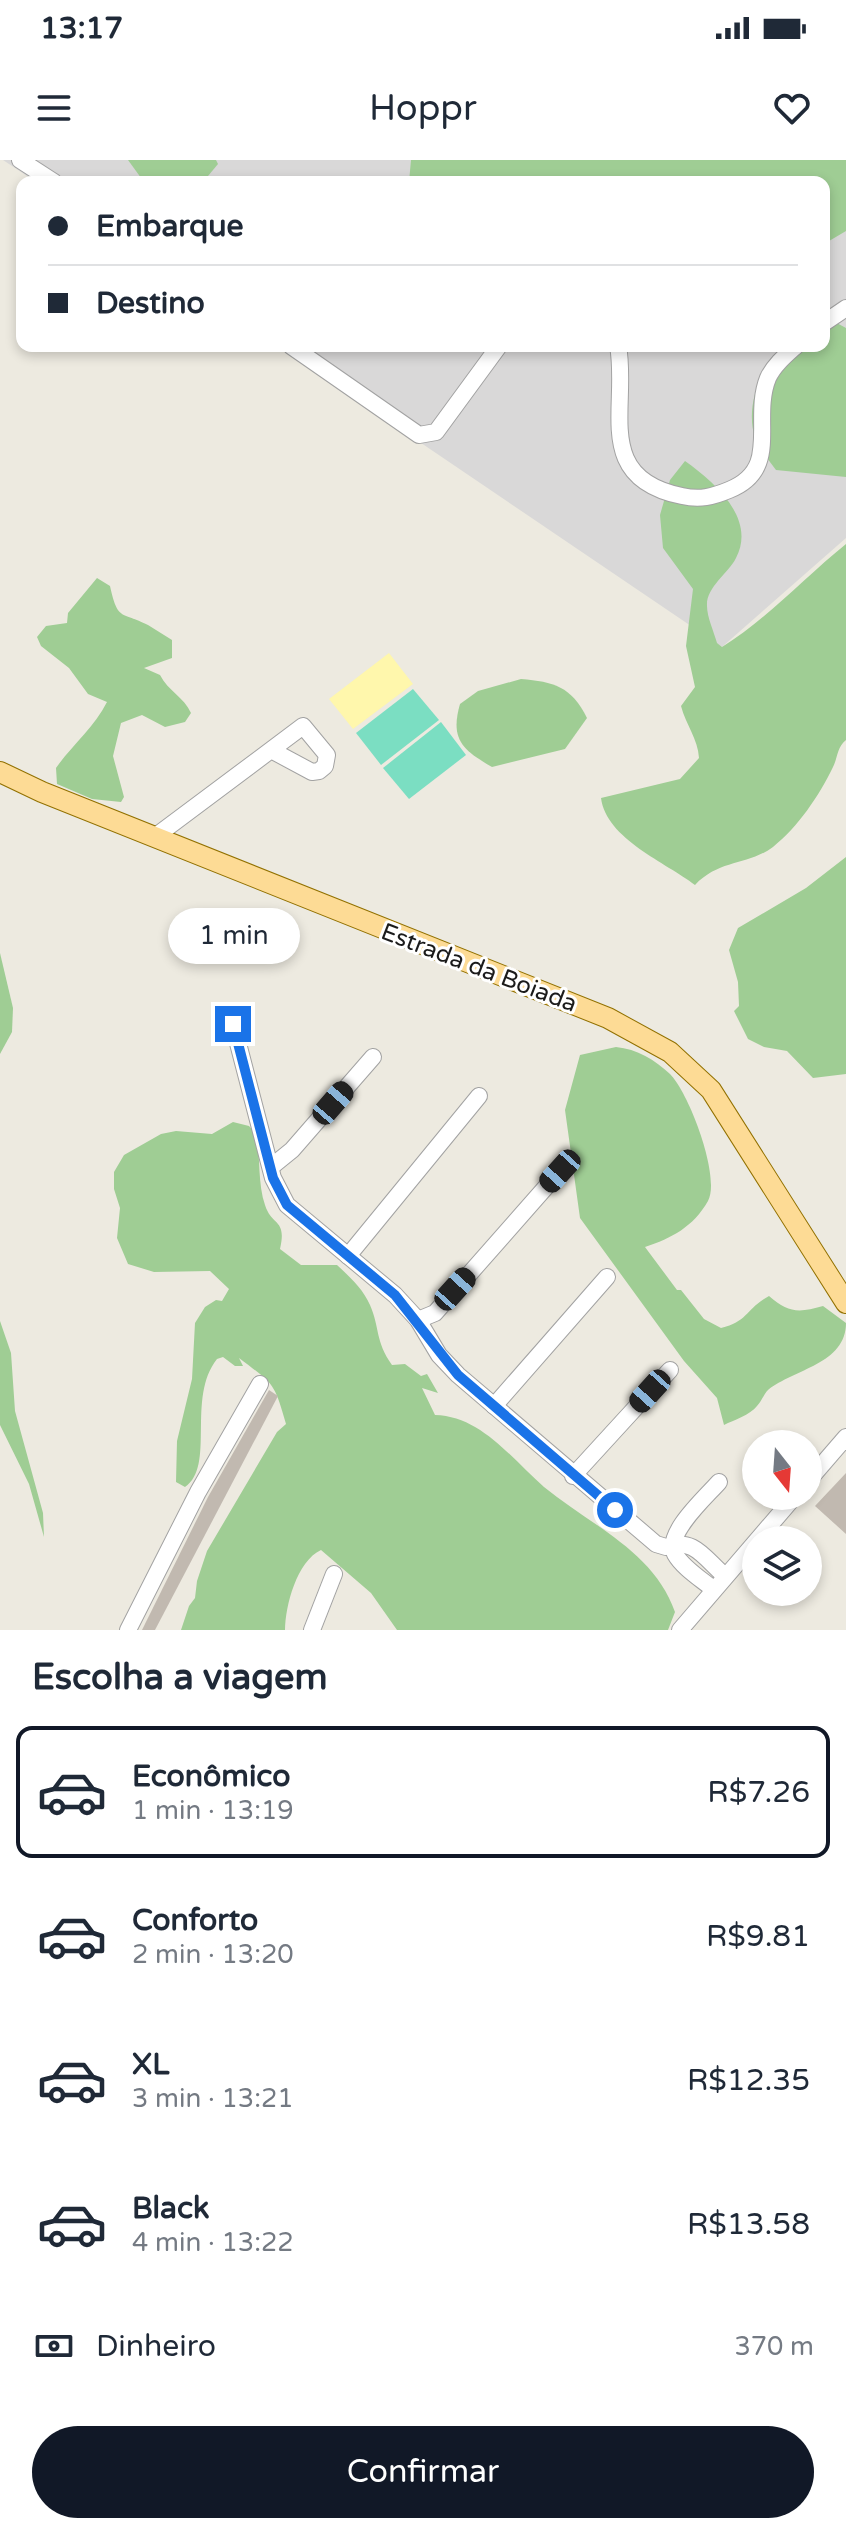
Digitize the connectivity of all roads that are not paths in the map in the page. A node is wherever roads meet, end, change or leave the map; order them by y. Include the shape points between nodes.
1 (20, 160) edge
2 (45, 176) edge
3 (300, 352) edge
4 (495, 352) edge
5 (618, 352) edge
6 (791, 352) edge
7 (271, 750) dead end
8 (0, 772) edge
9 (156, 836) junction
10 (233, 1024) dead end
11 (373, 1057) dead end
12 (479, 1096) dead end
13 (271, 1167) junction
14 (560, 1171) dead end
15 (348, 1256) junction
16 (607, 1277) dead end
17 (846, 1303) edge
18 (418, 1320) junction
19 (670, 1370) dead end
20 (260, 1384) dead end
21 (494, 1406) junction
22 (846, 1437) edge
23 (822, 1465) edge
24 (573, 1476) junction
25 (719, 1482) dead end
26 (783, 1510) edge
27 (672, 1545) junction
28 (334, 1574) dead end
29 (725, 1576) junction
30 (713, 1589) junction
31 (128, 1630) edge
32 (312, 1630) edge
33 (680, 1630) edge

1 - 2 street
3 - 4 street via 419,435 436,432
5 - 6 street via 624,452 650,486 692,499 712,498 744,485 757,472 767,380
7 - 9 street
8 - 9 main road, Estrada da Boiada
9 - 17 main road, Estrada da Boiada via 391,935 608,1018 670,1052 711,1090
10 - 13 street
11 - 13 street
12 - 15 street
13 - 15 street via 287,1205
14 - 18 street via 435,1313
15 - 18 street
16 - 21 street
18 - 21 street via 448,1365
19 - 24 street
20 - 31 street via 191,1504
21 - 24 street
22 - 23 street
24 - 27 street via 656,1544
25 - 27 street via 676,1532
26 - 29 street
27 - 29 street via 688,1543
27 - 30 street via 677,1557
28 - 32 street
29 - 30 street
30 - 33 street

